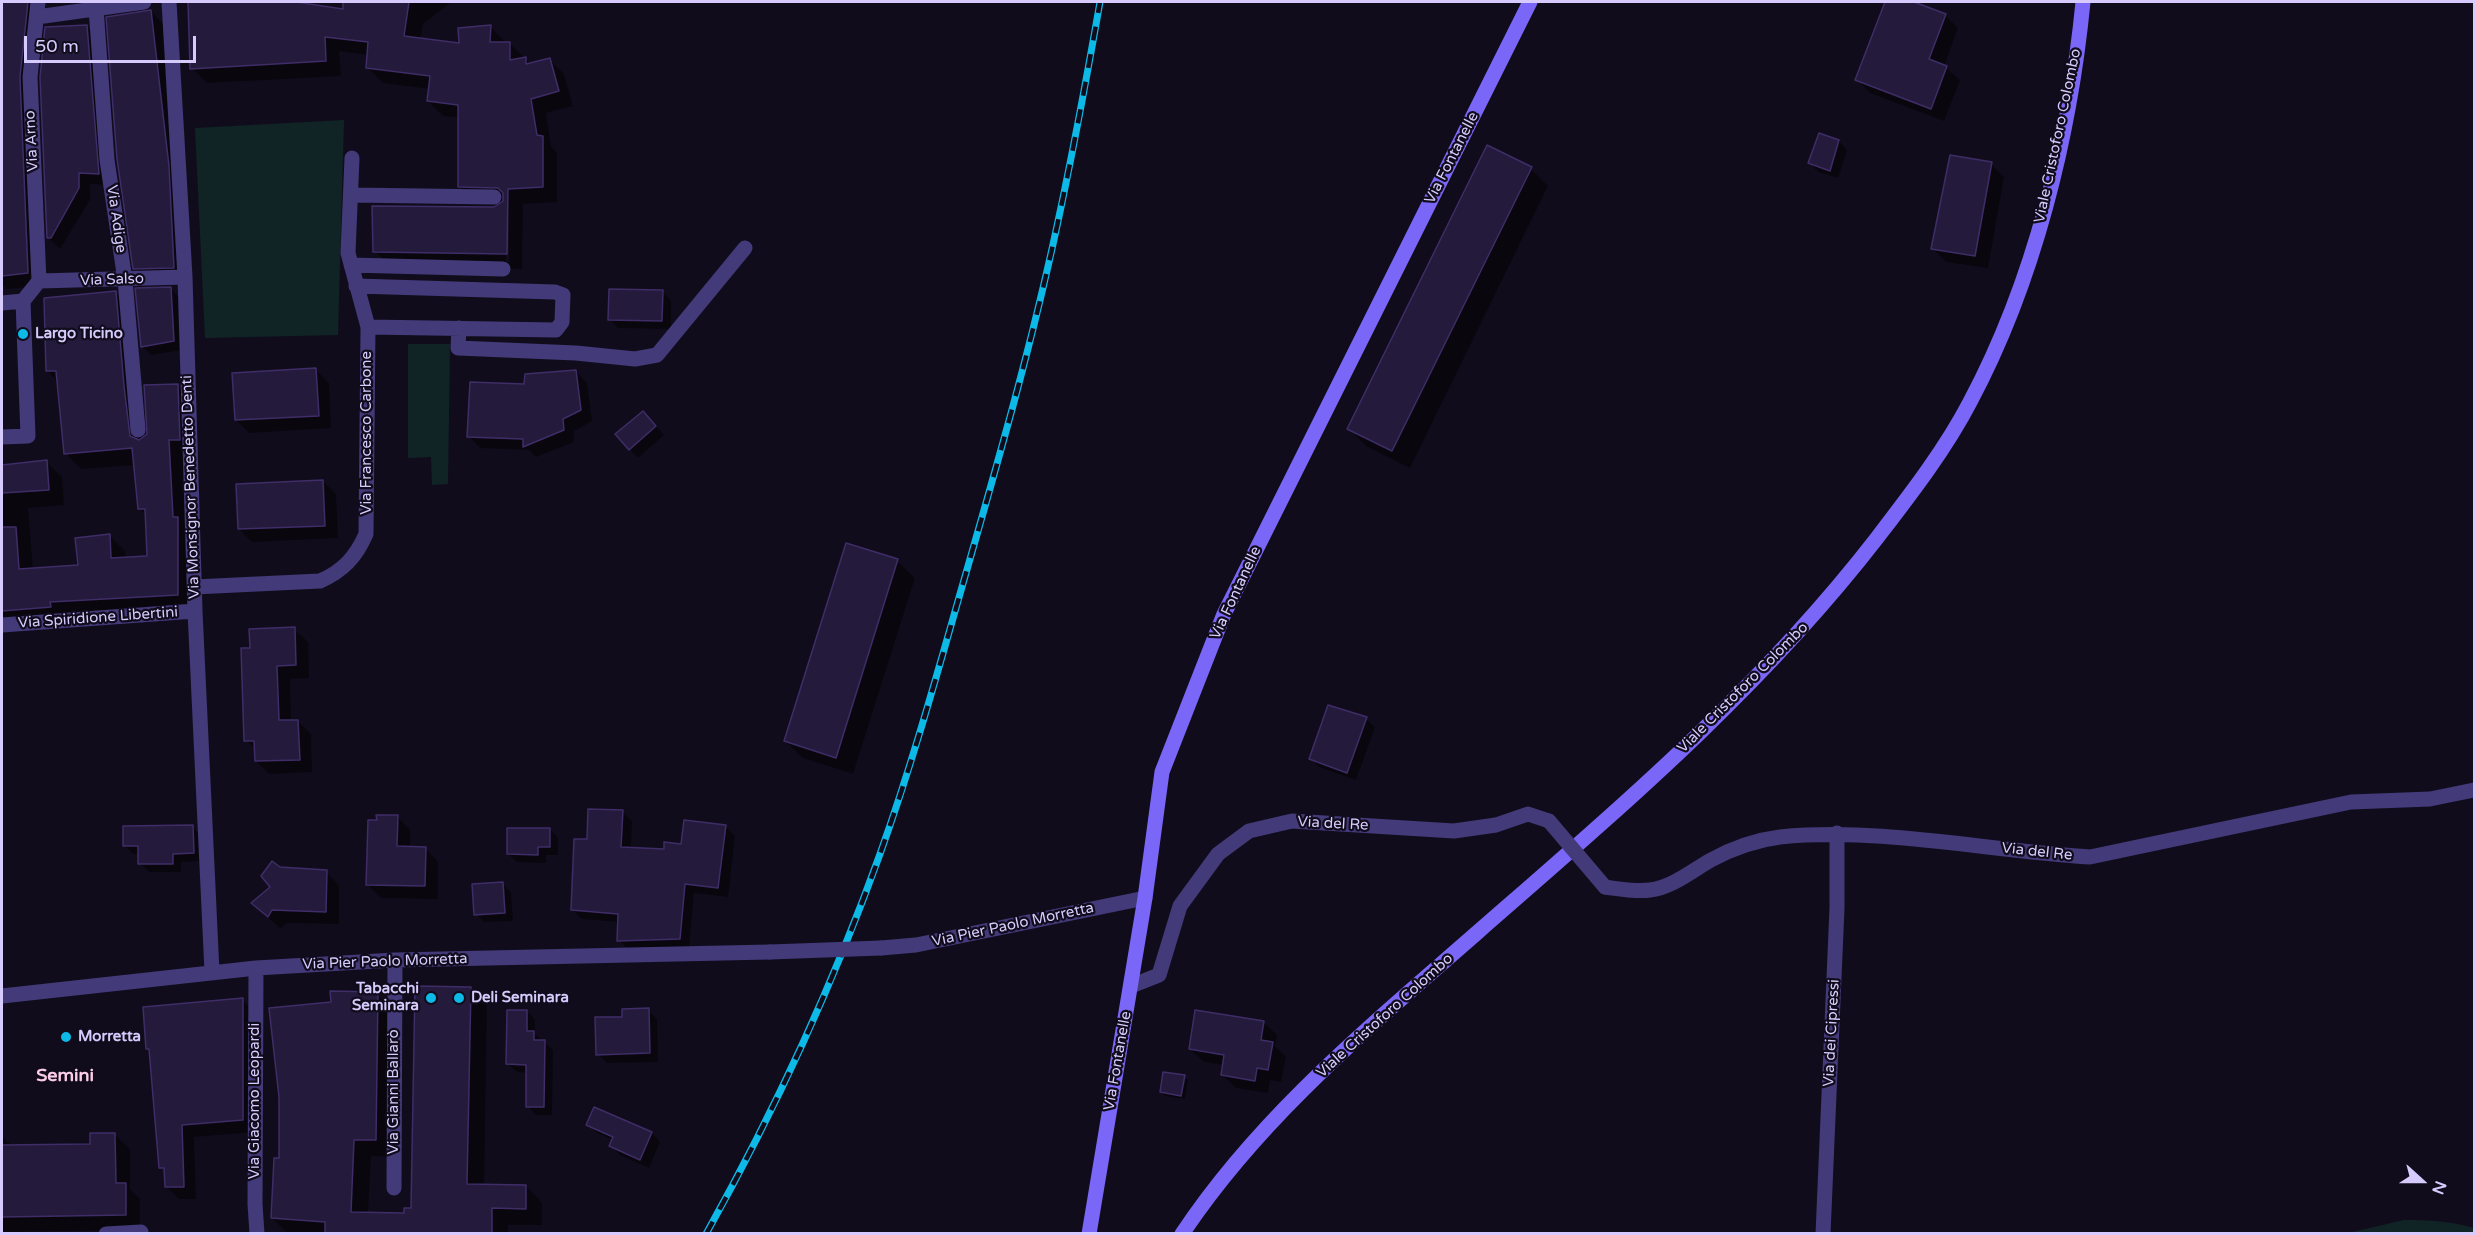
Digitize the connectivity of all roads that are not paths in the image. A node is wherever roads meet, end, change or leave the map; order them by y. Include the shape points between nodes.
1 (144, 2) edge
2 (169, 2) edge
3 (1530, 2) edge
4 (2084, 2) edge
5 (96, 8) junction
6 (37, 9) edge
7 (352, 158) dead end
8 (351, 195) junction
9 (494, 197) dead end
10 (744, 248) dead end
11 (351, 264) junction
12 (503, 269) dead end
13 (185, 277) junction
14 (124, 280) junction
15 (39, 281) junction
16 (356, 286) junction
17 (23, 301) junction
18 (2, 303) edge
19 (368, 327) junction
20 (459, 328) junction
21 (138, 430) dead end
22 (2, 437) edge
23 (194, 587) junction
24 (195, 611) junction
25 (2, 625) edge
26 (2475, 790) edge
27 (1837, 833) junction
28 (1145, 898) junction
29 (395, 960) junction
30 (256, 968) junction
31 (212, 972) junction
32 (1131, 986) junction
33 (2, 996) edge
34 (394, 1188) dead end
35 (141, 1232) edge
36 (106, 1233) edge
37 (257, 1233) edge
38 (1089, 1233) edge
39 (1182, 1233) edge
40 (1823, 1233) edge

1 - 5 street
2 - 13 street, Via Monsignor Benedetto Denti
3 - 28 main road, Via Fontanelle via 1224,614 1162,772
4 - 39 main road, Viale Cristoforo Colombo via 2056,163 2015,300 1970,403 1909,497 1831,597 1757,678 1650,782 1345,1048 1262,1130 1206,1197
5 - 6 street
5 - 14 street, Via Adige via 108,160
6 - 15 street, Via Arno via 30,77
7 - 8 street, Via Francesco Carbone
8 - 9 street
8 - 11 street, Via Francesco Carbone
10 - 20 street via 657,355 635,359 458,348
11 - 12 street
11 - 16 street, Via Francesco Carbone
13 - 14 street, Via Salso
13 - 23 street, Via Monsignor Benedetto Denti
14 - 15 street, Via Salso
14 - 21 street, Via Adige
15 - 17 street
16 - 19 street, Via Francesco Carbone
16 - 20 street via 555,291 563,295 562,322 556,330
17 - 18 street
17 - 22 street via 28,436
19 - 20 street
19 - 23 street, Via Francesco Carbone via 366,534 359,550 348,564 320,582
23 - 24 street, Via Monsignor Benedetto Denti
24 - 25 street, Via Spiridione Libertini
24 - 31 street, Via Monsignor Benedetto Denti
26 - 27 street, Via del Re via 2430,799 2351,802 2090,857
27 - 32 street, Via del Re, bridge via 1748,843 1653,890 1630,891 1605,887 1549,821 1528,814 1496,825 1454,831 1292,821 1249,831 1218,854 1180,906 1159,975
27 - 40 street, Via dei Cipressi
28 - 29 street, Via Pier Paolo Morretta, bridge via 916,945 881,948
28 - 32 main road, Via Fontanelle
29 - 30 street, Via Pier Paolo Morretta
29 - 34 street, Via Gianni Ballarò
30 - 31 street, Via Pier Paolo Morretta
30 - 37 street, Via Giacomo Leopardi
31 - 33 street, Via Pier Paolo Morretta
32 - 38 main road, Via Fontanelle
35 - 36 street

